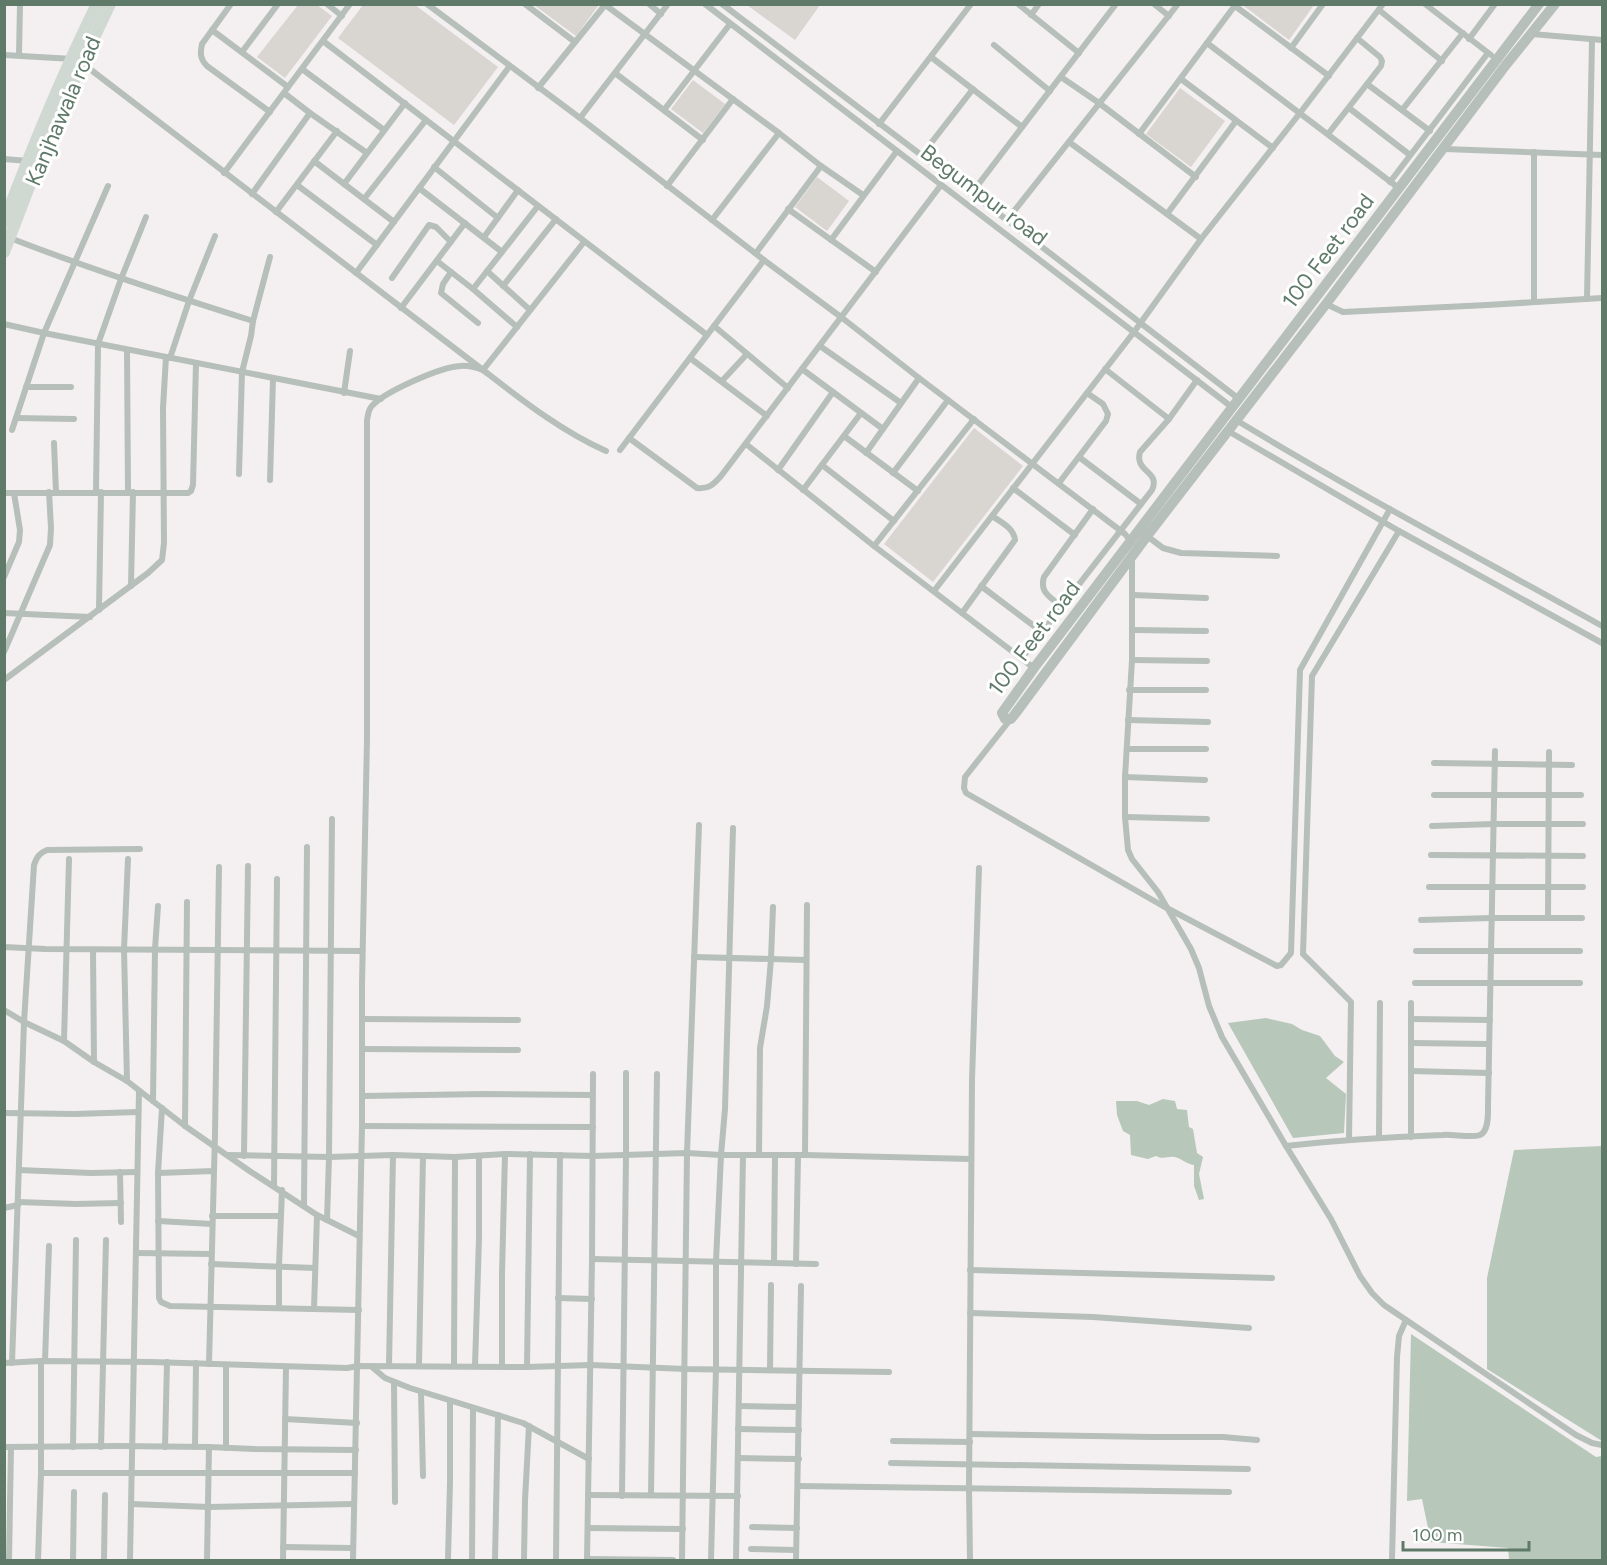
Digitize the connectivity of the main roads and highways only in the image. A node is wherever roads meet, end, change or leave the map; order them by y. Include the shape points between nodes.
1 (97, 4) edge
2 (110, 4) edge
3 (76, 61) junction
4 (33, 162) junction
5 (4, 222) edge
6 (4, 252) edge

1 - 3 main road, Kanjhawala road
2 - 3 main road, Kanjhawala road
3 - 4 main road, Kanjhawala road
4 - 5 main road, Kanjhawala road
4 - 6 main road, Kanjhawala road

